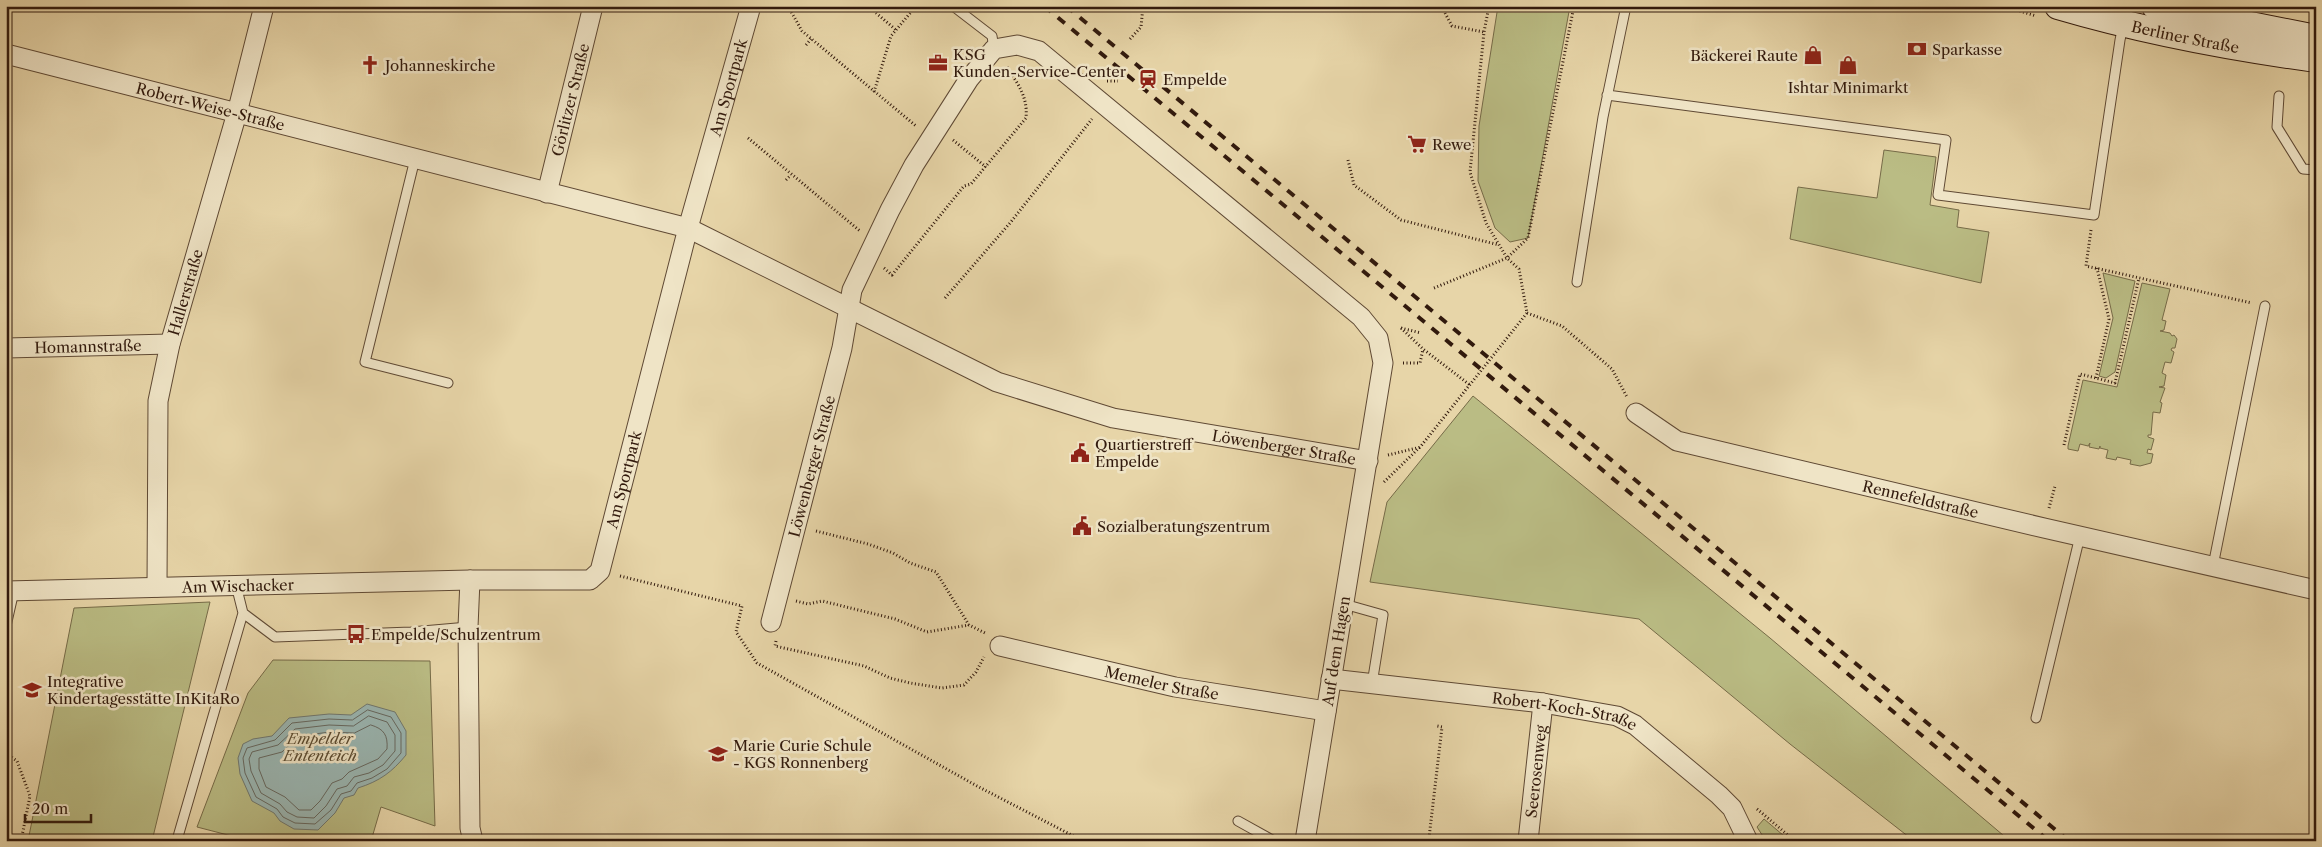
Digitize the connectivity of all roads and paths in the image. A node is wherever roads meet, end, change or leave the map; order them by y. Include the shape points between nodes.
1 (264, 6) edge
2 (593, 6) edge
3 (751, 6) edge
4 (788, 6) edge
5 (868, 6) edge
6 (916, 6) edge
7 (953, 6) edge
8 (1143, 6) edge
9 (1489, 6) edge
10 (1574, 6) edge
11 (1626, 6) edge
12 (2058, 6) edge
13 (2155, 6) edge
14 (1445, 13) dead end
15 (2125, 16) edge
16 (896, 30) junction
17 (1484, 32) junction
18 (2316, 38) edge
19 (811, 39) junction
20 (1130, 39) dead end
21 (806, 45) dead end
22 (994, 49) junction
23 (6, 54) edge
24 (2316, 59) edge
25 (870, 88) junction
26 (874, 92) junction
27 (865, 94) dead end
28 (1607, 95) junction
29 (2279, 96) dead end
30 (1104, 105) junction
31 (237, 113) junction
32 (934, 132) junction
33 (748, 138) dead end
34 (415, 159) junction
35 (1348, 160) dead end
36 (986, 167) junction
37 (2316, 170) edge
38 (791, 174) junction
39 (786, 180) dead end
40 (547, 193) junction
41 (838, 213) junction
42 (2094, 215) junction
43 (833, 218) dead end
44 (688, 228) junction
45 (1499, 245) junction
46 (871, 248) junction
47 (1507, 258) junction
48 (2097, 268) junction
49 (2139, 277) junction
50 (1577, 282) dead end
51 (1434, 288) dead end
52 (945, 298) dead end
53 (2265, 306) joint
54 (849, 310) junction
55 (1527, 313) junction
56 (1421, 333) dead end
57 (170, 344) junction
58 (6, 348) edge
59 (1423, 349) junction
60 (1383, 363) junction
61 (2096, 378) junction
62 (448, 383) dead end
63 (1470, 385) junction
64 (1636, 413) joint
65 (2064, 445) dead end
66 (1422, 446) junction
67 (1368, 461) junction
68 (1360, 506) junction
69 (796, 526) junction
70 (2080, 536) junction
71 (2213, 566) junction
72 (600, 571) junction
73 (470, 580) junction
74 (236, 585) junction
75 (157, 587) junction
76 (2316, 590) edge
77 (10, 591) edge
78 (778, 596) junction
79 (1344, 604) junction
80 (243, 613) junction
81 (771, 622) joint
82 (969, 625) junction
83 (6, 626) edge
84 (468, 627) junction
85 (992, 644) junction
86 (1331, 679) junction
87 (1372, 684) junction
88 (1543, 703) junction
89 (1326, 711) junction
90 (2036, 718) dead end
91 (1437, 726) dead end
92 (6, 753) edge
93 (1732, 808) junction
94 (1238, 821) dead end
95 (21, 841) edge
96 (180, 841) edge
97 (473, 841) edge
98 (1084, 841) edge
99 (1274, 841) edge
100 (1305, 841) edge
101 (1431, 841) edge
102 (1528, 841) edge
103 (1748, 841) edge
104 (1795, 841) edge

1 - 31 street, Hallerstraße
2 - 40 street, Görlitzer Straße
3 - 44 street, Am Sportpark
4 - 19 path via 802,31
5 - 16 path
6 - 16 path
7 - 22 lane via 992,36
8 - 20 path via 1141,28
9 - 17 path
10 - 47 path via 1528,238
11 - 28 lane
12 - 15 street, Berliner Straße
13 - 18 street, Berliner Straße
14 - 17 path via 1452,26
15 - 24 street, Berliner Straße via 2245,50
15 - 42 lane
16 - 26 path via 891,36
17 - 45 path via 1470,172 1486,223
19 - 21 path
19 - 25 path
22 - 30 street, Löwenberger Straße via 1017,46 1039,51
22 - 32 street, Löwenberger Straße
22 - 36 path via 1023,93 1027,105 1026,118
23 - 31 street, Robert-Weise-Straße
25 - 26 path
25 - 27 path
26 - 32 path
28 - 42 lane via 1946,140 1938,195
28 - 50 lane
29 - 37 lane via 2277,127 2303,169
30 - 52 path
30 - 60 street, Löwenberger Straße via 1361,316 1378,338
31 - 34 street, Robert-Weise-Straße
31 - 57 street, Hallerstraße
32 - 36 path
32 - 46 street, Löwenberger Straße
33 - 38 path
34 - 40 street, Robert-Weise-Straße
34 - 62 lane via 365,362
35 - 45 path via 1354,185 1401,220
36 - 46 path via 971,184 964,186 892,275
38 - 39 path
38 - 41 path
40 - 44 street, Robert-Weise-Straße
41 - 43 path
41 - 46 path
42 - 48 path via 2086,266
44 - 54 street, Löwenberger Straße
44 - 72 street, Am Sportpark
45 - 47 path
46 - 54 street, Löwenberger Straße via 852,290
47 - 51 path
47 - 55 path via 1519,269
48 - 49 path
48 - 61 path via 2109,319
49 - 53 path
49 - 61 path via 2115,383
53 - 71 lane
54 - 67 street, Löwenberger Straße via 997,382 1113,418
54 - 69 street, Löwenberger Straße
55 - 63 path
55 - 64 path via 1562,326 1612,369
56 - 59 path via 1401,328
57 - 58 street, Homannstraße
57 - 75 street, Hallerstraße via 158,402
59 - 60 path via 1420,363
59 - 63 path
60 - 67 street, Löwenberger Straße
61 - 65 path via 2080,374
63 - 66 path
64 - 70 street, Rennefeldstraße via 1677,441
66 - 67 path
66 - 68 path
67 - 68 street, Auf dem Hagen
68 - 79 street, Auf dem Hagen
69 - 78 street, Löwenberger Straße
69 - 82 path via 868,544 893,553 910,564 936,572
70 - 71 street, Rennefeldstraße
70 - 90 lane
71 - 76 street, Rennefeldstraße
72 - 73 street via 590,580
72 - 98 path via 742,606 736,632 757,664 977,786
73 - 74 street, Am Wischacker
73 - 84 street
74 - 75 street, Am Wischacker
74 - 80 lane
75 - 77 street, Am Wischacker
77 - 83 lane
78 - 81 street, Löwenberger Straße
78 - 82 path via 808,604 822,600 895,618 926,632
79 - 86 street, Auf dem Hagen
79 - 87 lane via 1383,615
80 - 84 lane via 275,637
80 - 96 lane via 177,840
81 - 85 path via 779,629 775,646 864,666 890,678 942,688 964,685 976,672
82 - 85 path via 984,631
84 - 97 street via 470,828
85 - 89 street, Memeler Straße via 1175,687
86 - 87 street, Robert-Koch-Straße
86 - 89 street, Auf dem Hagen
87 - 88 street, Robert-Koch-Straße
88 - 93 street, Robert-Koch-Straße via 1617,716 1635,725
88 - 102 street, Seerosenweg
89 - 100 street, Auf dem Hagen
91 - 101 path via 1442,727
92 - 95 path via 17,761 30,796
93 - 103 street, Robert-Koch-Straße
93 - 104 path via 1756,808
94 - 99 lane

